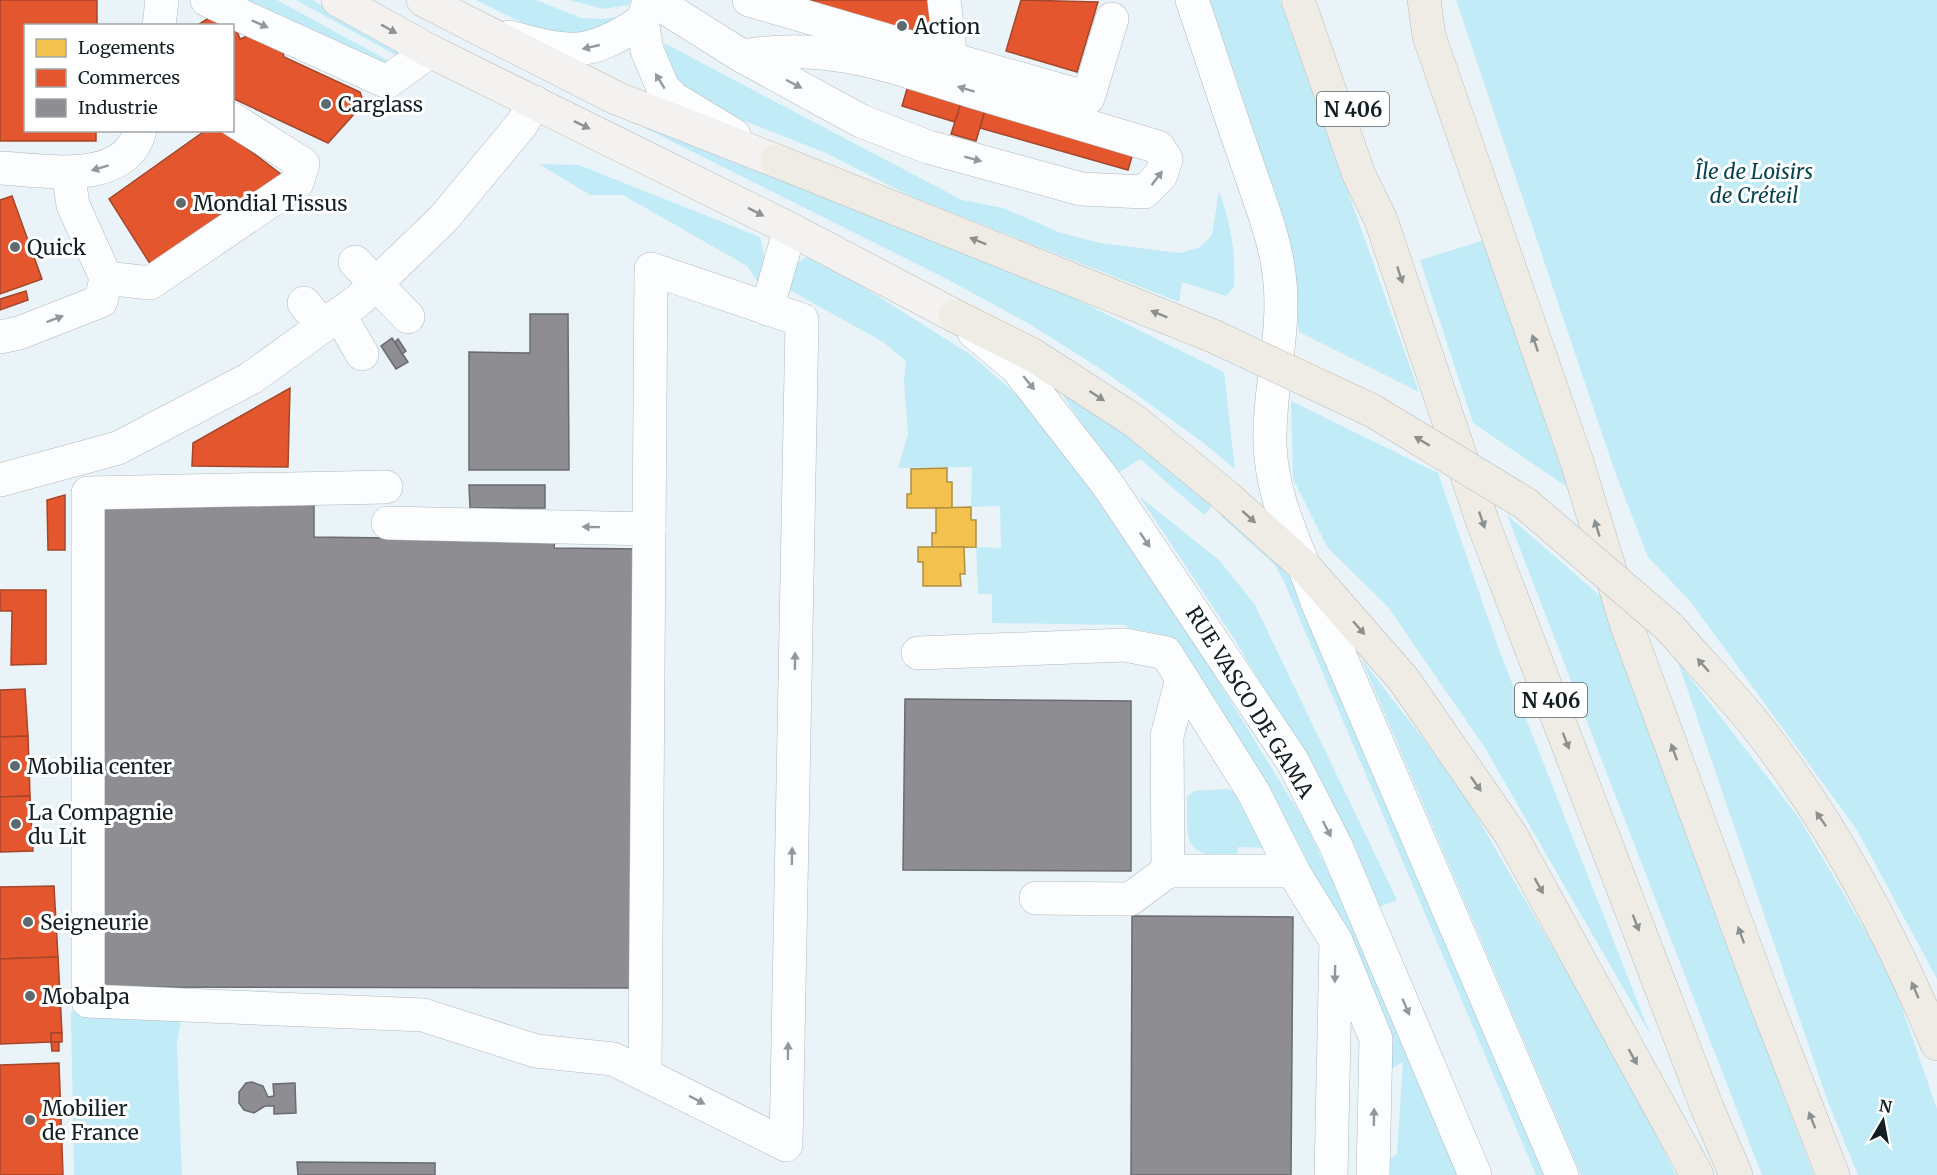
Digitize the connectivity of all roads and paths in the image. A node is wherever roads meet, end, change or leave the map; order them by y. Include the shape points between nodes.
1 (162, 0) edge
2 (207, 0) edge
3 (338, 0) edge
4 (423, 0) edge
5 (749, 0) edge
6 (944, 0) edge
7 (1192, 0) edge
8 (1298, 0) edge
9 (1317, 0) edge
10 (1407, 0) edge
11 (1424, 0) edge
12 (649, 7) edge
13 (1112, 19) dead end
14 (159, 24) edge
15 (473, 27) junction
16 (1429, 36) junction
17 (430, 51) junction
18 (742, 56) junction
19 (951, 59) junction
20 (535, 102) junction
21 (234, 121) edge
22 (139, 132) edge
23 (777, 161) junction
24 (0, 168) edge
25 (69, 172) junction
26 (1381, 220) junction
27 (790, 229) junction
28 (365, 272) junction
29 (106, 278) junction
30 (768, 309) junction
31 (322, 314) junction
32 (955, 316) junction
33 (408, 317) dead end
34 (0, 337) edge
35 (362, 354) dead end
36 (0, 480) edge
37 (386, 487) dead end
38 (388, 523) dead end
39 (649, 529) junction
40 (1306, 568) junction
41 (918, 653) dead end
42 (1182, 679) junction
43 (1168, 871) junction
44 (1293, 871) junction
45 (1036, 898) dead end
46 (1336, 941) junction
47 (1937, 1044) edge
48 (645, 1073) junction
49 (1331, 1175) edge
50 (1373, 1175) edge
51 (1475, 1175) edge
52 (1562, 1175) edge
53 (1697, 1175) edge
54 (1736, 1175) edge
55 (1833, 1175) edge

1 - 14 street
2 -> 17 street via 387,82
3 -> 17 main road
4 - 15 main road
5 - 19 street
6 - 19 street
7 - 40 street via 1275,253 1281,309 1270,442 1272,463 1287,530
8 - 26 highway via 1359,175
9 - 26 highway, N 406 via 1373,172
10 - 16 highway
11 - 16 highway
12 -> 15 street via 618,37 590,49 549,48
12 - 18 street
23 -> 12 street via 674,98 663,87 647,50
13 - 19 street via 1088,98
15 - 23 main road via 615,98
55 -> 16 highway via 1627,626 1577,462
17 - 20 main road
18 -> 18 street via 861,121 909,140 1081,189 1144,192 1161,175 1166,159 1158,147 874,60 821,52
20 -> 27 main road
20 - 28 street via 521,125 444,218
21 - 29 street via 303,164 297,183 150,283
22 -> 25 street via 119,162
47 -> 23 highway, bridge via 1908,974 1830,832 1754,723 1669,627 1526,504 1373,411 1213,336
24 - 25 street
25 - 29 street via 73,205
26 -> 54 highway, N 406 via 1483,523
27 - 30 street
27 - 32 main road
28 - 31 street
28 - 33 street
34 -> 29 street via 101,301
30 - 39 street via 651,269
48 -> 30 street via 786,1145 802,320
31 - 35 street
31 - 36 street via 251,378 118,448
32 -> 40 highway via 1033,355 1136,422
32 -> 51 street, RUE VASCO DE GAMA via 1017,368 1108,485 1293,762 1336,846
37 - 48 street via 88,494 88,1001 423,1015 536,1051 614,1059
39 -> 38 street
39 - 48 street
40 - 52 street via 1317,602
40 -> 53 highway via 1404,680 1511,835
41 - 42 street via 1125,645 1166,653
42 - 43 street via 1167,736
42 - 44 street via 1254,793
43 - 44 street
43 - 45 street via 1130,899
44 - 46 street
46 -> 49 street
50 -> 46 street via 1376,1039

